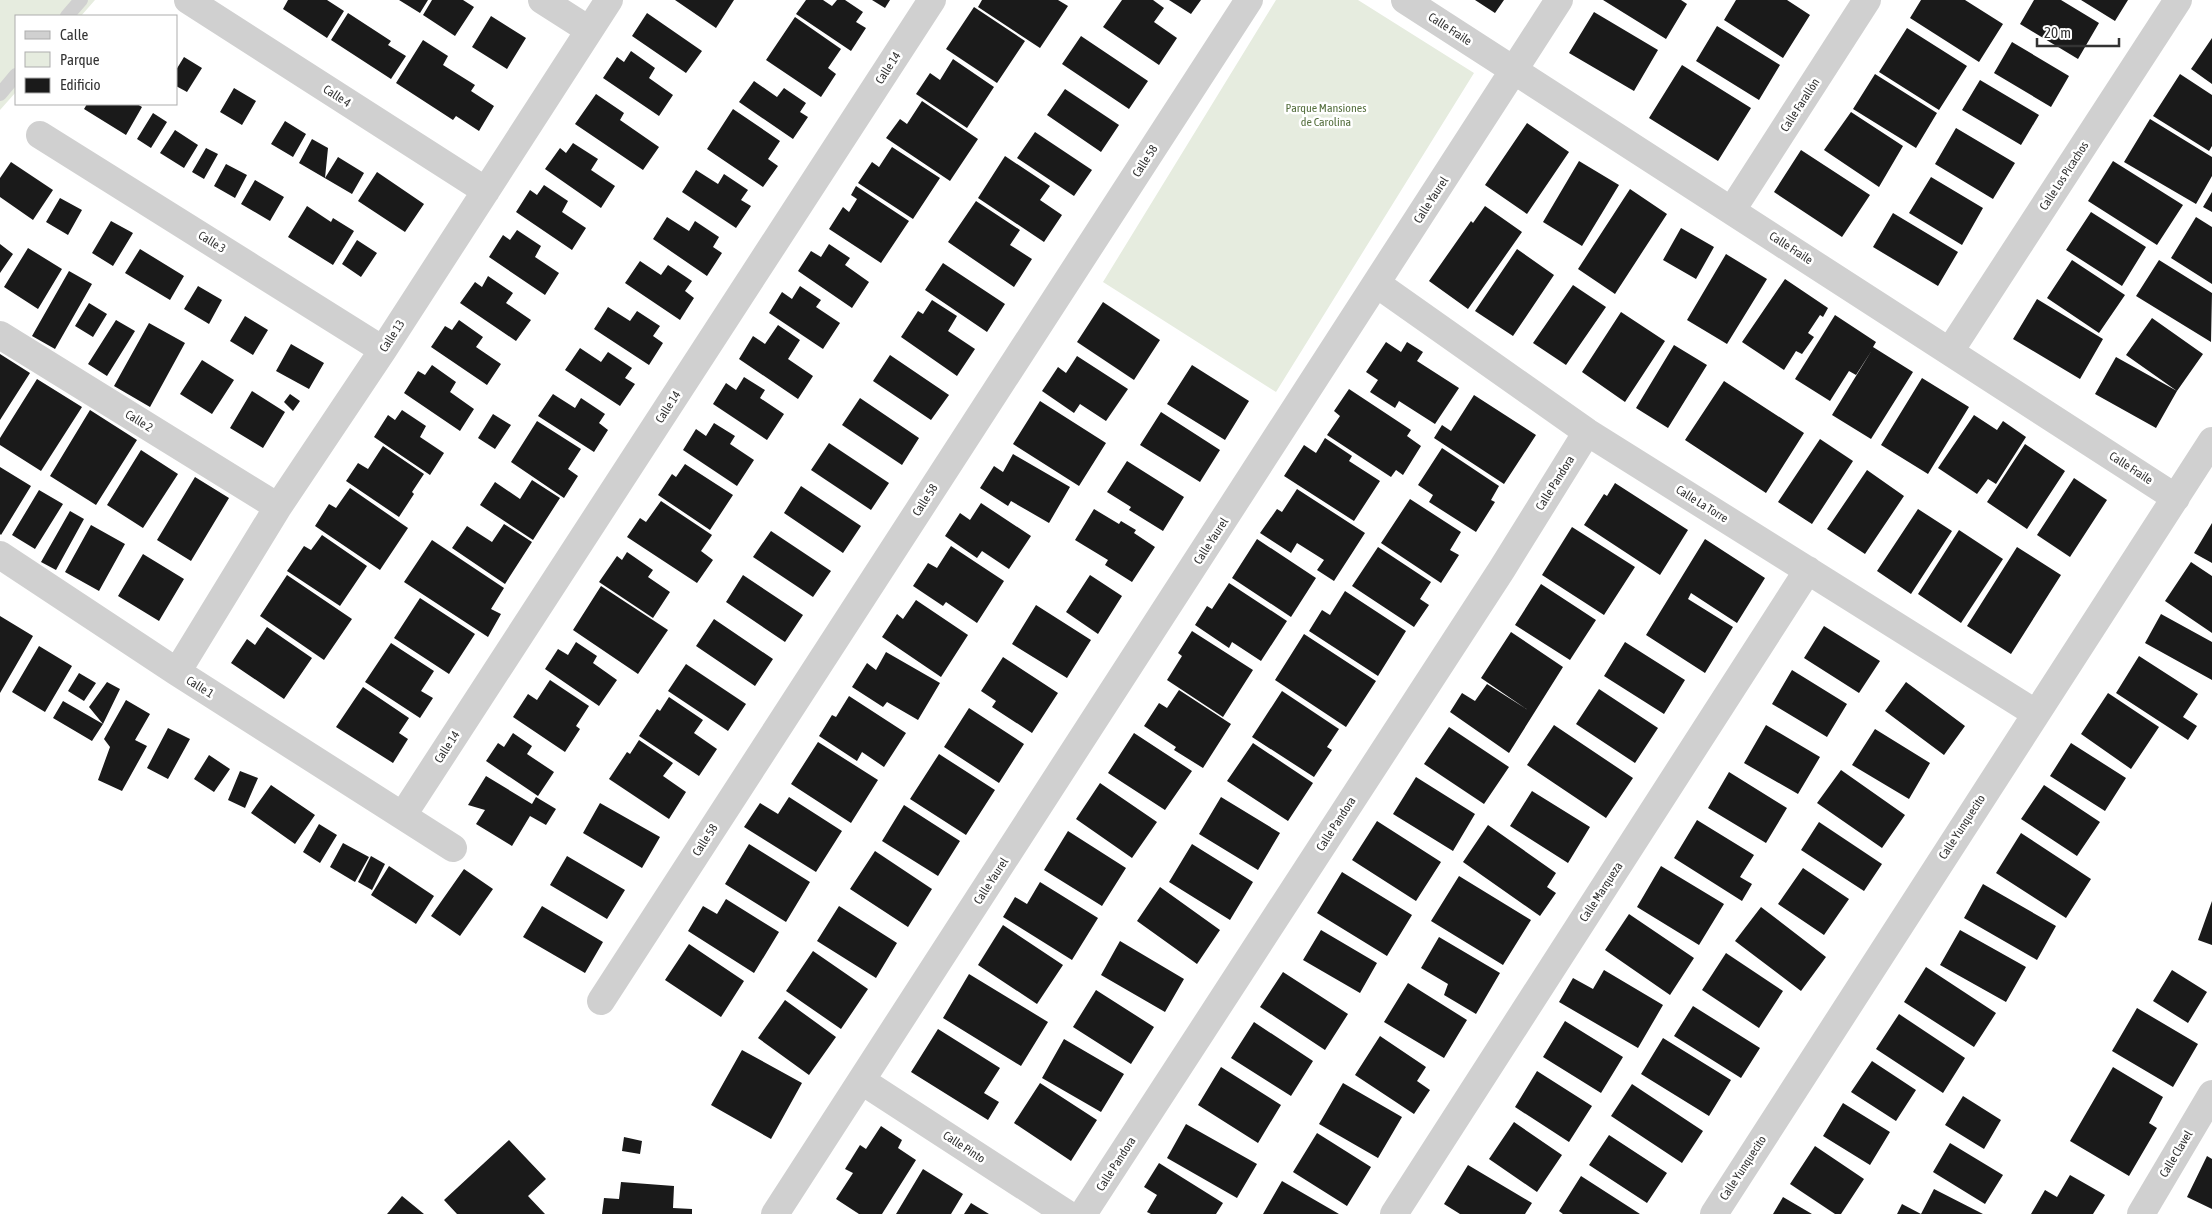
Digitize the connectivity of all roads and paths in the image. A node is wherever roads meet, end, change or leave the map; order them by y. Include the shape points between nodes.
1 (81, 0) edge
2 (188, 0) edge
3 (542, 0) edge
4 (608, 0) edge
5 (932, 0) edge
6 (1249, 0) edge
7 (1405, 0) edge
8 (1560, 0) edge
9 (1867, 0) edge
10 (2178, 0) edge
11 (68, 15) edge
12 (589, 30) junction
13 (1513, 70) junction
14 (15, 76) edge
15 (0, 94) edge
16 (40, 134) dead end
17 (486, 191) junction
18 (1732, 210) junction
19 (1377, 284) junction
20 (0, 335) edge
21 (384, 350) junction
22 (1950, 351) junction
23 (1587, 432) junction
24 (2212, 441) edge
25 (2176, 498) junction
26 (278, 507) junction
27 (0, 555) edge
28 (1808, 570) junction
29 (177, 672) junction
30 (2035, 713) junction
31 (403, 815) junction
32 (453, 848) dead end
33 (601, 1001) dead end
34 (862, 1081) junction
35 (2212, 1094) edge
36 (775, 1214) edge
37 (1066, 1214) edge
38 (1083, 1214) edge
39 (1394, 1214) edge
40 (1714, 1214) edge
41 (2141, 1214) edge

1 - 11 lane
2 - 17 street, Calle 4
3 - 12 street
4 - 12 street, Calle 13
5 - 31 street, Calle 14
6 - 33 street, Calle 58
7 - 13 street, Calle Fraile
8 - 13 street, Calle Yaurel
9 - 18 street, Calle Farallón
10 - 22 street, Calle Los Picachos
12 - 17 street, Calle 13
13 - 18 street, Calle Fraile
13 - 19 street, Calle Yaurel
14 - 15 lane
16 - 21 street, Calle 3
17 - 21 street, Calle 13
18 - 22 street, Calle Fraile
19 - 23 street, Calle La Torre
19 - 34 street, Calle Yaurel
20 - 26 street, Calle 2
21 - 26 street, Calle 13
22 - 25 street, Calle Fraile
23 - 28 street, Calle La Torre
23 - 38 street, Calle Pandora via 1502,569
24 - 25 street, Calle Yunquecito
25 - 30 street, Calle Yunquecito
26 - 29 street, Calle 13
27 - 29 street, Calle 1
28 - 30 street, Calle La Torre
28 - 39 street, Calle Marqueza
29 - 31 street, Calle 1
30 - 40 street, Calle Yunquecito
31 - 32 street, Calle 1
34 - 36 street, Calle Yaurel
34 - 37 street, Calle Pinto
35 - 41 street, Calle Clavel

